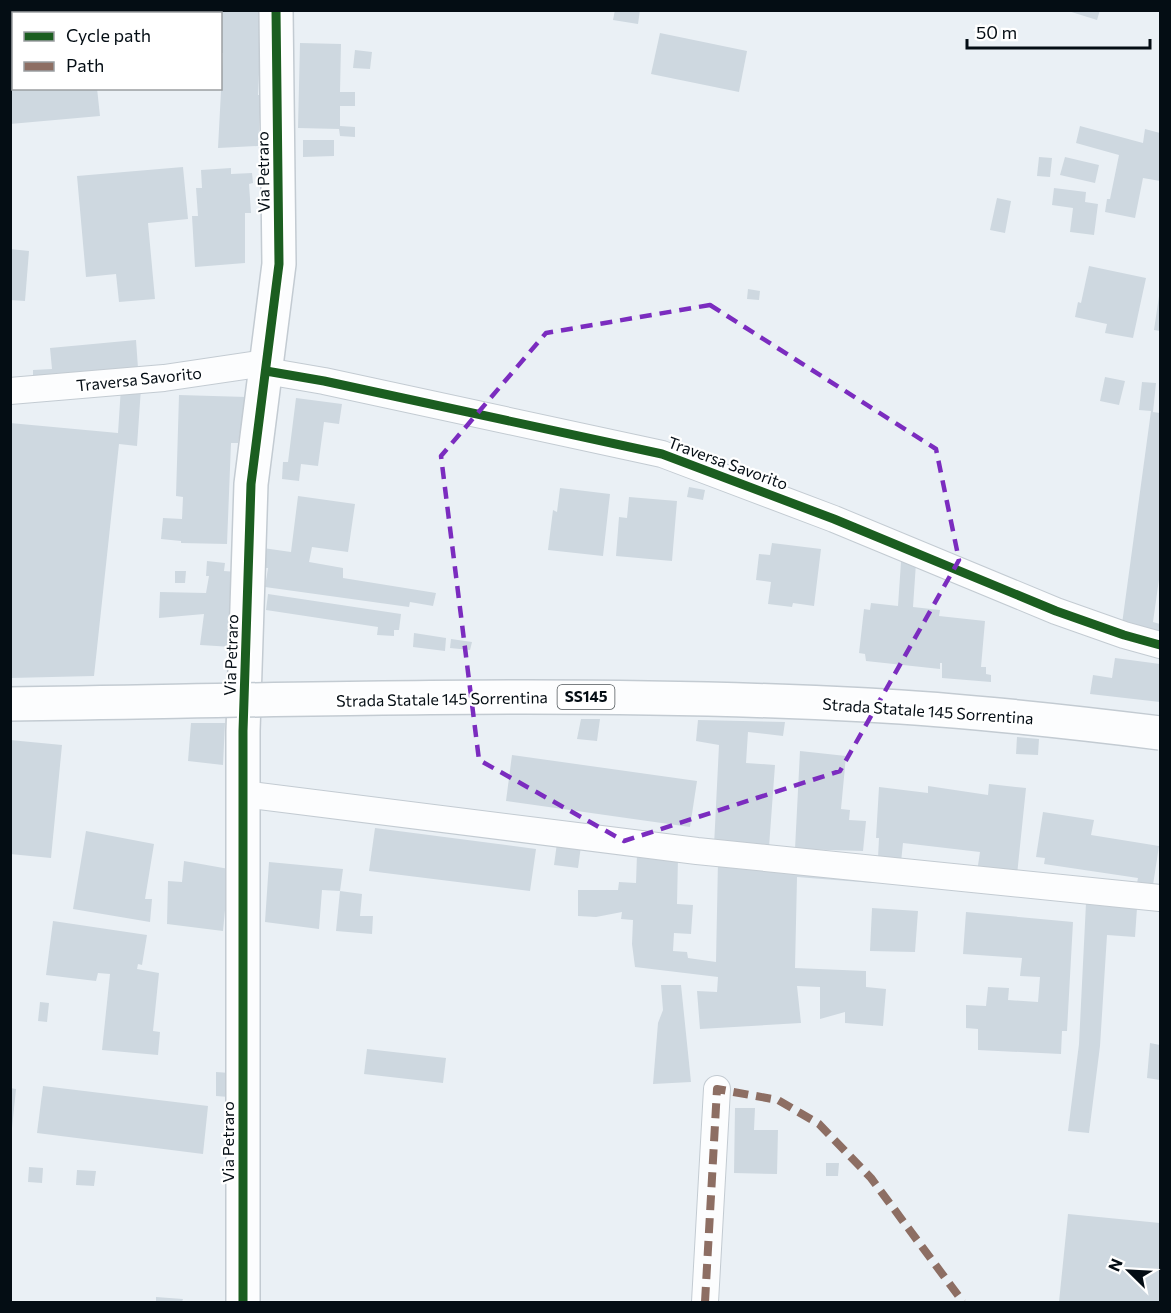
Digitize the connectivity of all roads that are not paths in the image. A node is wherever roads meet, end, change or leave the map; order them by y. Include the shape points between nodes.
1 (276, 10) edge
2 (266, 367) junction
3 (10, 391) edge
4 (1161, 645) edge
5 (10, 704) edge
6 (1161, 733) edge
7 (243, 794) junction
8 (1161, 898) edge
9 (717, 1089) dead end
10 (243, 1302) edge
11 (705, 1302) edge

1 - 2 main road, Via Petraro via 279,264
2 - 3 street, Traversa Savorito
2 - 4 street, Traversa Savorito via 662,454 823,515 1056,612
2 - 7 main road, Via Petraro via 251,484
5 - 6 main road, Strada Statale 145 Sorrentina / SS145, bridge via 600,696 724,699 939,710
7 - 8 street via 697,851
7 - 10 main road, Via Petraro
9 - 11 street

